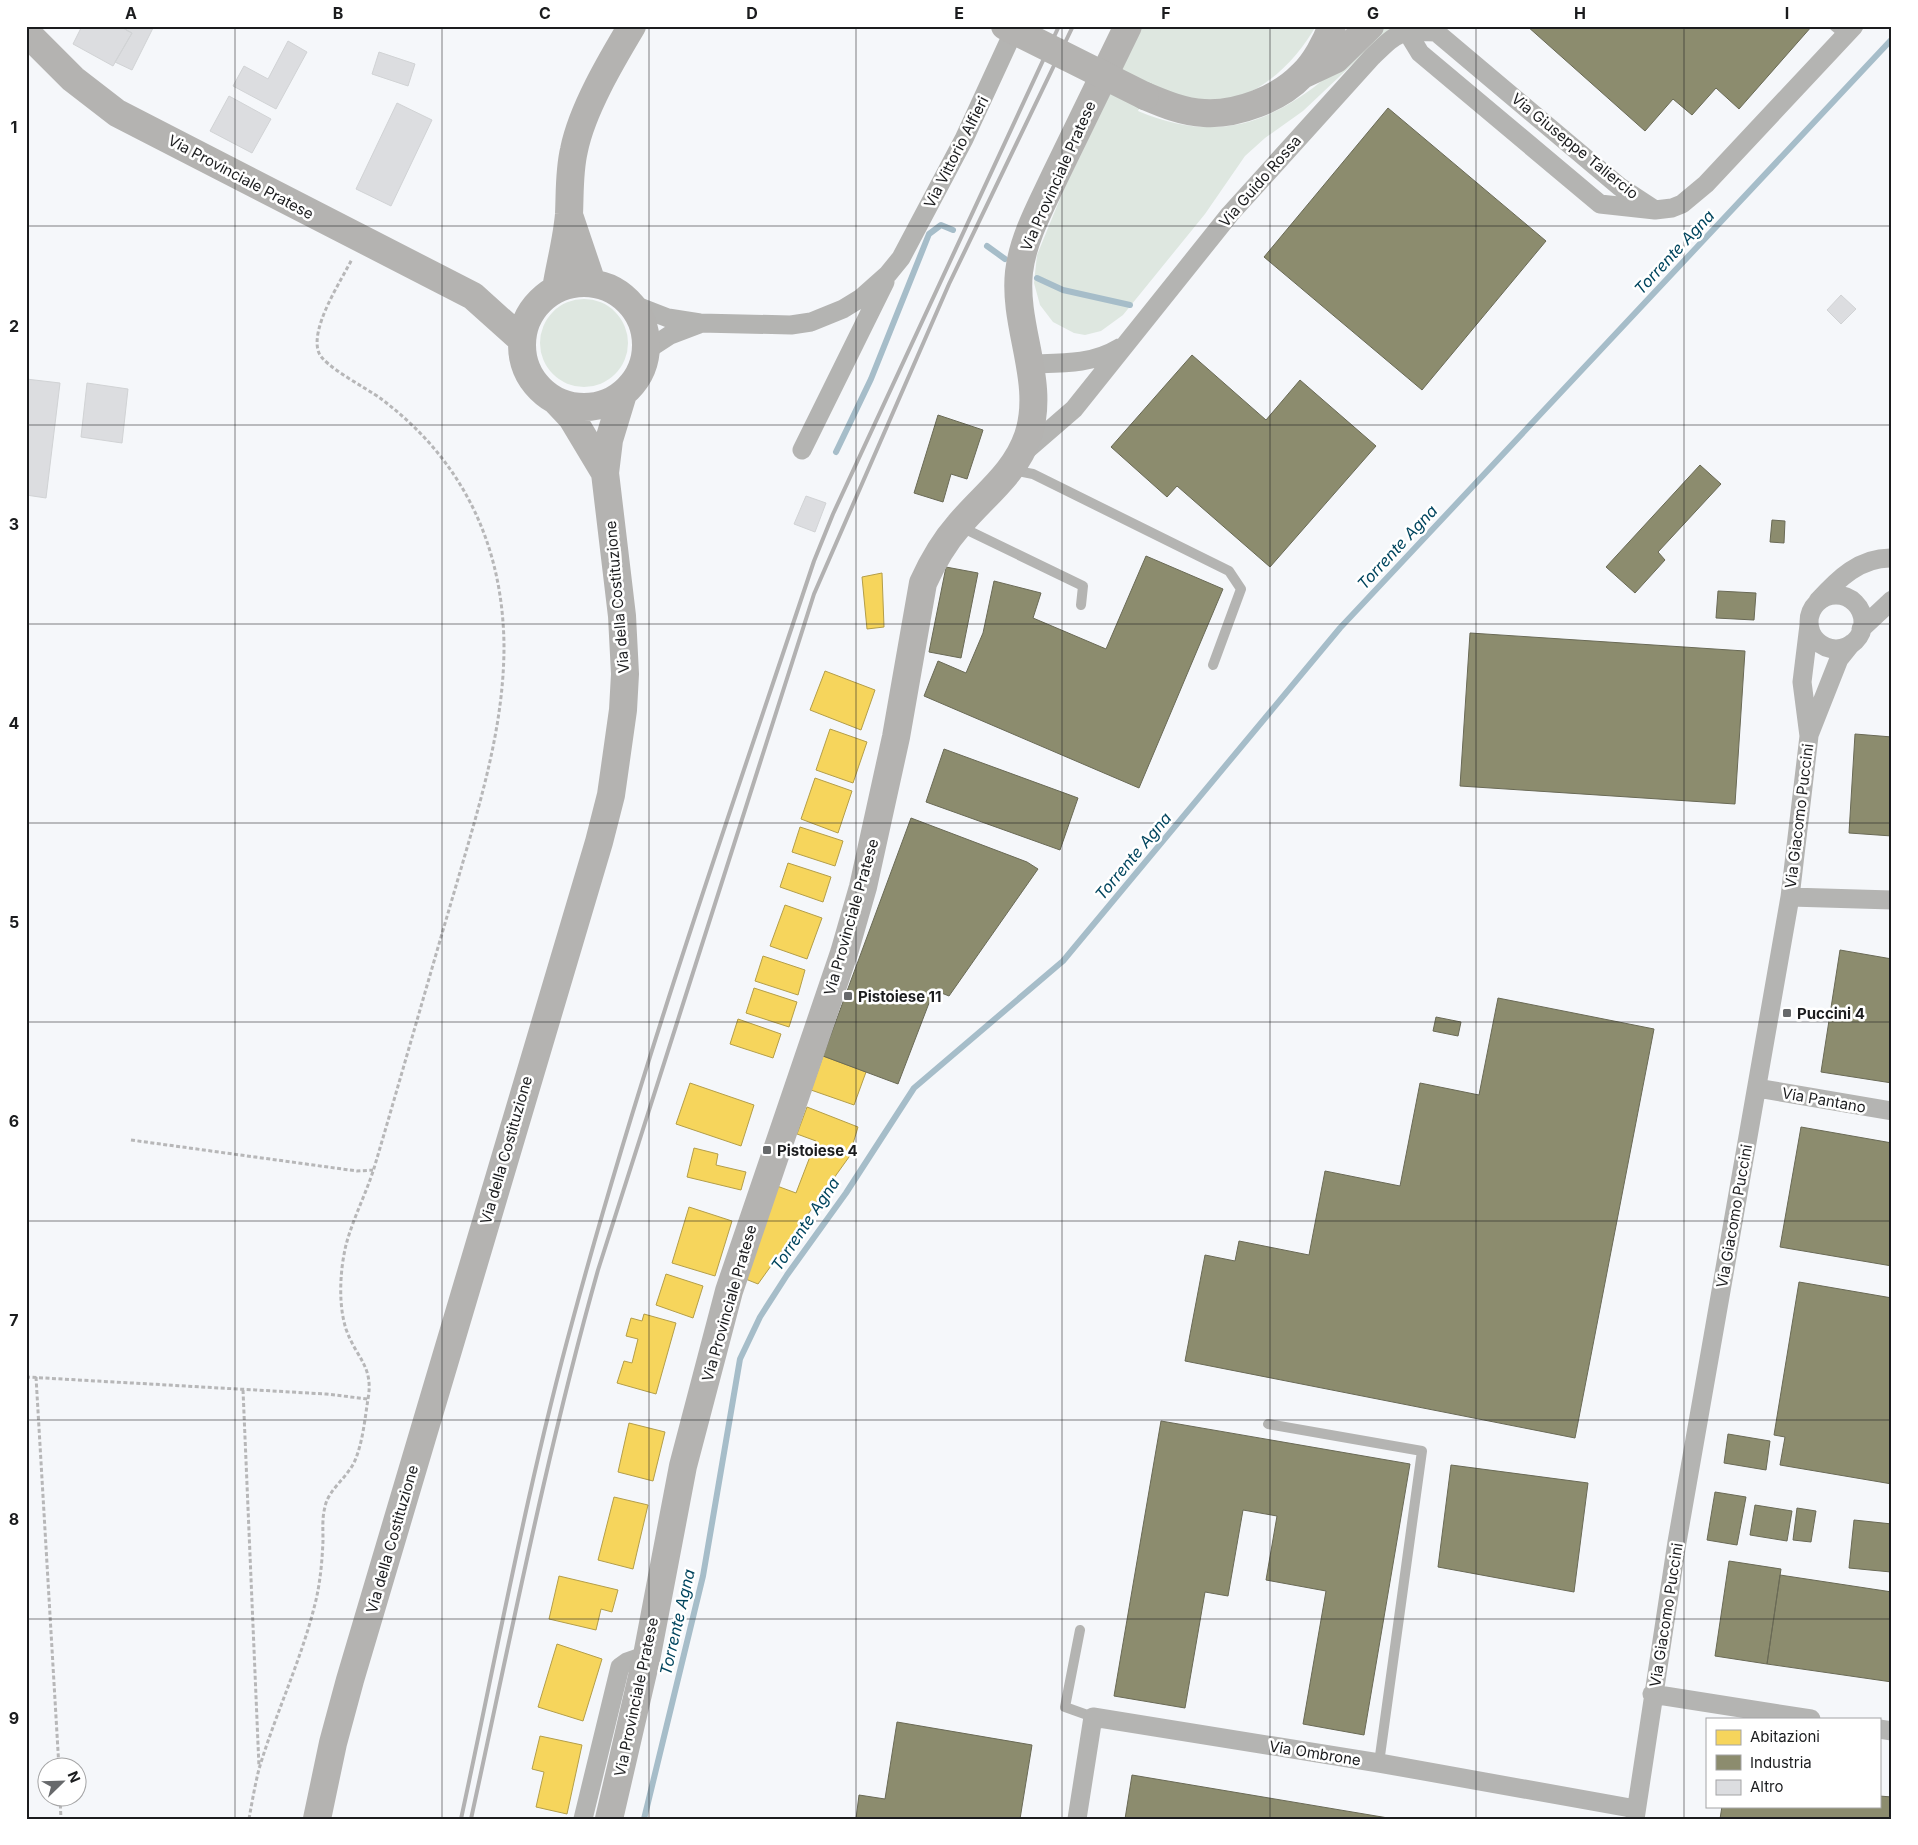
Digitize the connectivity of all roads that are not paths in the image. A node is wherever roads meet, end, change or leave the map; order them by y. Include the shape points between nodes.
1 (632, 26) edge
2 (1005, 26) edge
3 (1016, 26) edge
4 (1128, 26) edge
5 (1332, 26) edge
6 (1370, 26) edge
7 (1845, 29) edge
8 (1406, 30) junction
9 (26, 32) edge
10 (1303, 75) junction
11 (1655, 210) junction
12 (569, 215) junction
13 (888, 274) junction
14 (592, 283) junction
15 (556, 289) junction
16 (474, 296) junction
17 (632, 304) junction
18 (534, 308) junction
19 (700, 323) junction
20 (522, 340) junction
21 (1126, 343) junction
22 (647, 350) junction
23 (1029, 364) junction
24 (623, 394) junction
25 (556, 401) junction
26 (802, 450) dead end
27 (1016, 462) junction
28 (605, 473) junction
29 (958, 525) junction
30 (1892, 558) edge
31 (1892, 600) edge
32 (1817, 602) junction
33 (1080, 606) dead end
34 (1809, 625) junction
35 (1856, 637) junction
36 (1213, 665) dead end
37 (1809, 736) junction
38 (1790, 897) junction
39 (1892, 900) edge
40 (1757, 1088) junction
41 (1892, 1111) edge
42 (1268, 1424) dead end
43 (1080, 1630) dead end
44 (647, 1655) junction
45 (1652, 1694) junction
46 (1093, 1718) junction
47 (1805, 1718) edge
48 (1379, 1763) junction
49 (1636, 1814) edge
50 (317, 1819) edge
51 (583, 1819) edge
52 (609, 1819) edge
53 (1077, 1819) edge

1 - 12 main road via 610,62 580,128 568,186
2 - 10 main road, bridge via 1144,96 1173,108 1202,113 1243,108 1284,90
3 - 13 street, Via Vittorio Alfieri via 964,139 901,258
4 - 23 main road, Via Provinciale Pratese via 1038,212 1022,256 1018,297
5 - 10 main road
6 - 10 main road via 1336,59
7 - 11 street via 1706,184 1682,204
8 - 11 street, Via Giuseppe Taliercio via 1436,32 1620,187
8 - 11 street, Via Giuseppe Taliercio via 1420,53 1600,204
8 - 21 street, Via Guido Rossa via 1394,36 1320,112 1230,214
9 - 16 main road, Via Provinciale Pratese via 89,92 117,113
12 - 14 main road
12 - 15 main road
13 - 19 street, Via Vittorio Alfieri via 843,309 810,322
13 - 26 street, Via Vittorio Alfieri
14 - 15 main road via 568,284
14 - 17 main road via 614,290
15 - 18 main road
16 - 18 main road, Via Provinciale Pratese
16 - 20 main road, Via Provinciale Pratese
17 - 19 street, Via Vittorio Alfieri via 668,318
17 - 22 main road via 646,334
18 - 20 main road
19 - 22 street, Via Vittorio Alfieri via 670,335
20 - 25 main road via 522,353 530,376
21 - 23 street, Via Guido Rossa via 1106,356 1089,361
21 - 27 street, Via Guido Rossa via 1074,409
22 - 24 main road via 639,375
23 - 27 main road, Via Provinciale Pratese via 1034,396 1033,418
24 - 25 main road via 608,403 590,407
24 - 28 main road via 609,440
25 - 28 main road via 572,418
27 - 29 main road, Via Provinciale Pratese
27 - 36 lane via 1033,474 1229,571 1241,589
28 - 50 main road, Via della Costituzione via 622,616 625,674 621,736 611,795 350,1680
29 - 33 lane via 1083,586
29 - 44 main road, Via Provinciale Pratese via 932,563 923,583 896,737 863,887 844,953 729,1291 683,1466
30 - 32 street via 1880,558 1853,568
31 - 35 street, Via Giacomo Puccini
32 - 34 street via 1812,608
32 - 35 street via 1833,595 1850,598 1860,612
34 - 35 street via 1812,634 1825,646 1833,648
34 - 37 street, Via Giacomo Puccini via 1802,682
35 - 37 street, Via Giacomo Puccini via 1839,659
37 - 38 street, Via Giacomo Puccini
38 - 39 street
38 - 40 street, Via Giacomo Puccini
40 - 41 street, Via Pantano
40 - 45 street, Via Giacomo Puccini
42 - 48 lane via 1422,1451
43 - 46 lane via 1065,1707
44 - 51 street via 620,1667
44 - 52 main road, Via Provinciale Pratese
45 - 47 street, Via Giacomo Puccini
45 - 49 street, Via Giacomo Puccini
46 - 48 street, Via Ombrone
46 - 53 street
48 - 49 street, Via Ombrone

